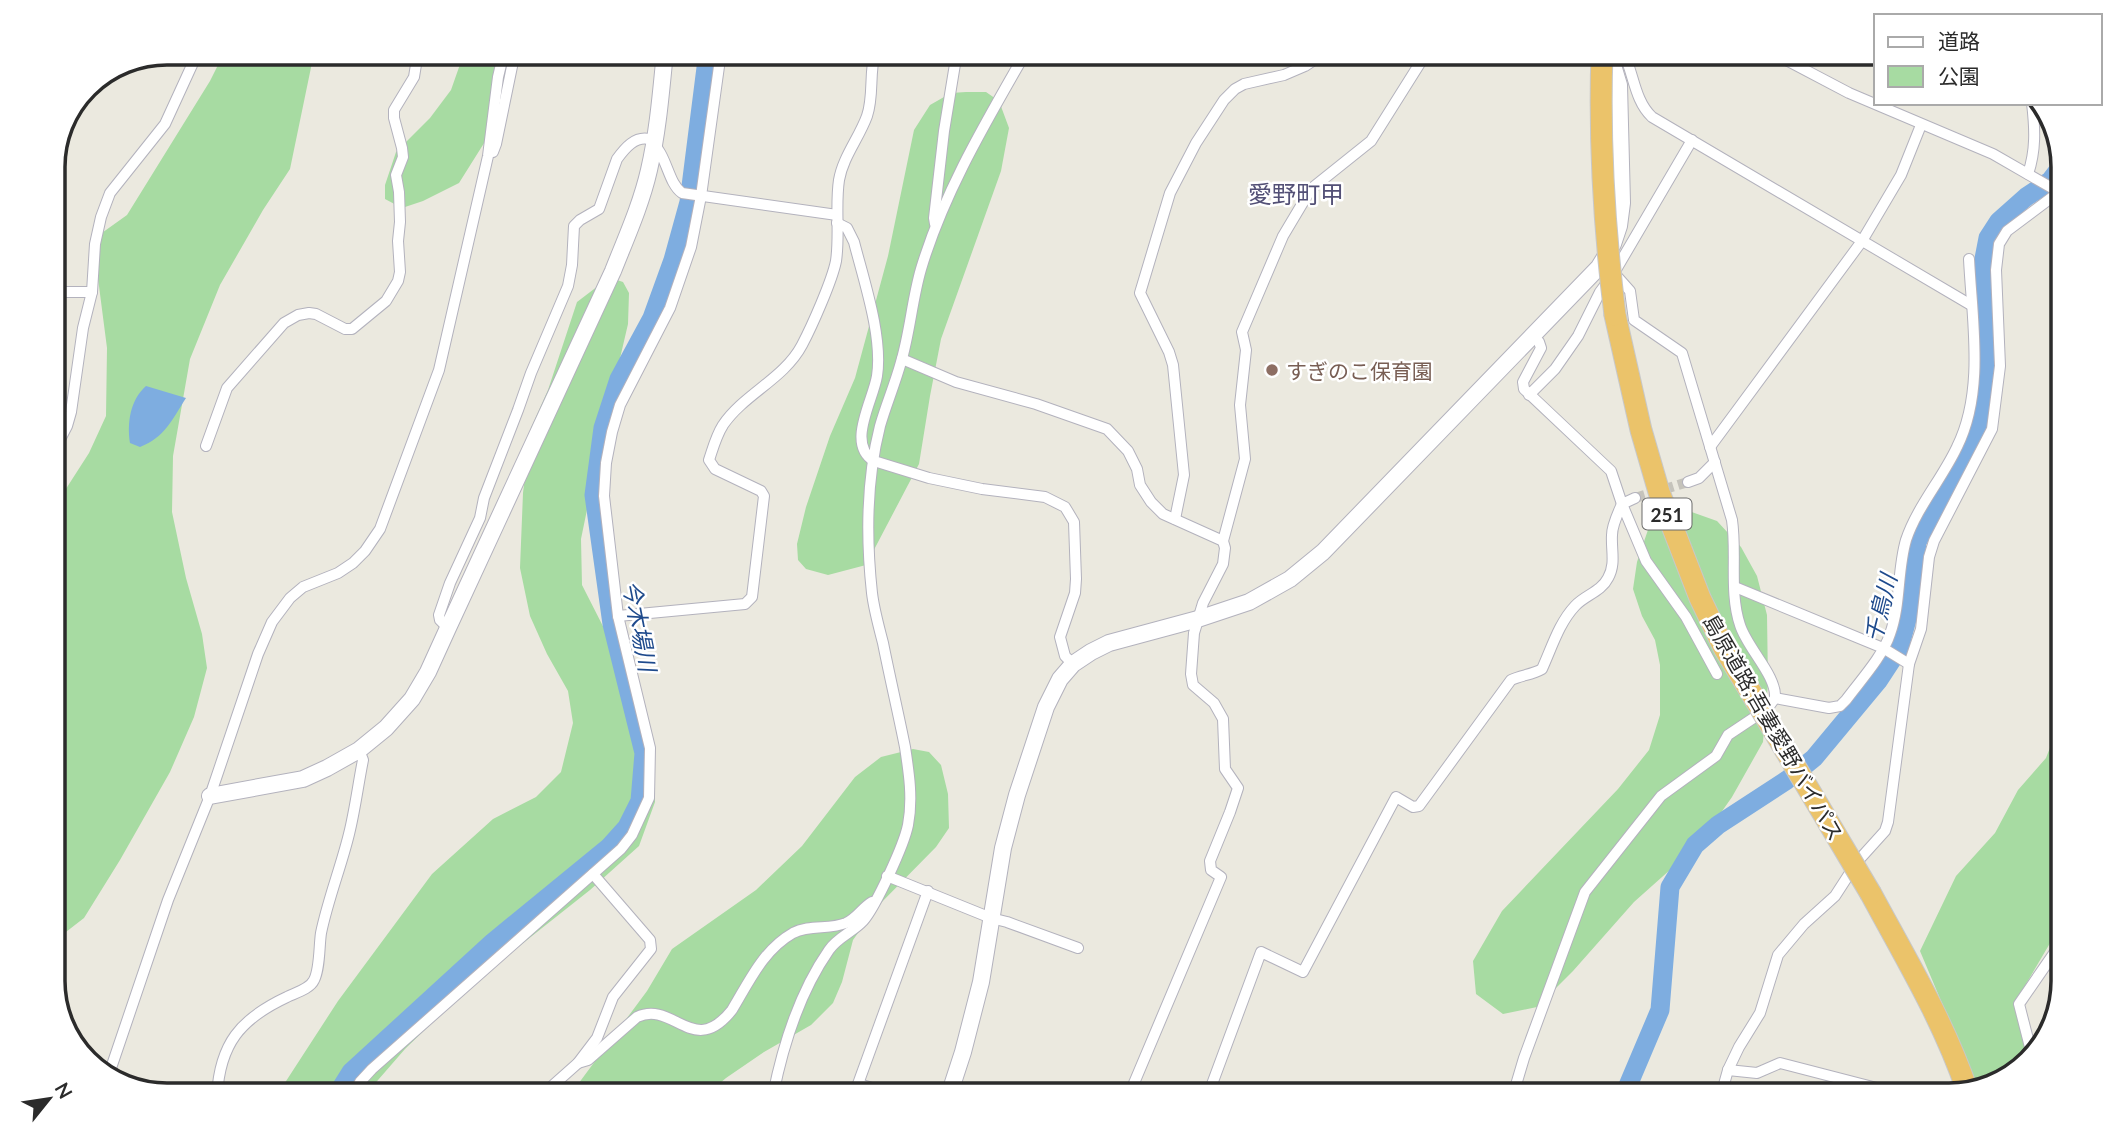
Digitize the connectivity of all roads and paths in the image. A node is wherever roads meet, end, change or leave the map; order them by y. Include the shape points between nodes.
1 (192, 65) edge
2 (416, 65) edge
3 (501, 65) edge
4 (512, 65) edge
5 (664, 65) edge
6 (718, 65) edge
7 (872, 65) edge
8 (955, 65) edge
9 (1019, 65) edge
10 (1306, 65) edge
11 (1419, 65) edge
12 (1602, 65) edge
13 (1613, 65) edge
14 (1630, 65) edge
15 (1796, 65) edge
16 (1874, 104) edge
17 (1876, 105) edge
18 (2033, 108) edge
19 (1921, 125) junction
20 (1692, 140) junction
21 (654, 144) junction
22 (488, 156) junction
23 (2032, 177) junction
24 (2051, 187) edge
25 (693, 195) junction
26 (2051, 197) edge
27 (837, 219) junction
28 (937, 226) junction
29 (1863, 241) junction
30 (1969, 259) dead end
31 (1614, 273) junction
32 (65, 292) edge
33 (92, 292) junction
34 (1971, 305) junction
35 (1533, 335) junction
36 (902, 359) junction
37 (1529, 395) junction
38 (65, 430) edge
39 (206, 446) dead end
40 (1710, 447) junction
41 (874, 461) junction
42 (1715, 462) junction
43 (1688, 482) tunnel mouth
44 (1635, 498) tunnel mouth
45 (1622, 503) junction
46 (1175, 519) junction
47 (1223, 541) junction
48 (1735, 587) junction
49 (618, 616) junction
50 (1198, 619) junction
51 (448, 628) junction
52 (1885, 649) junction
53 (1907, 662) junction
54 (1073, 664) junction
55 (1717, 674) dead end
56 (1765, 699) junction
57 (359, 750) junction
58 (210, 796) junction
59 (593, 874) junction
60 (887, 876) junction
61 (928, 891) junction
62 (874, 902) junction
63 (991, 918) junction
64 (1896, 940) junction
65 (1078, 948) dead end
66 (2051, 958) edge
67 (2029, 1044) edge
68 (578, 1063) junction
69 (111, 1067) edge
70 (1728, 1070) junction
71 (1964, 1082) edge
72 (219, 1083) edge
73 (360, 1083) edge
74 (556, 1083) edge
75 (776, 1083) edge
76 (859, 1083) edge
77 (953, 1083) edge
78 (1134, 1083) edge
79 (1213, 1083) edge
80 (1517, 1083) edge
81 (1724, 1083) edge
82 (1857, 1083) edge
83 (1950, 1083) edge

1 - 33 street via 164,124 110,193 95,244
2 - 39 street via 414,77 394,110 403,156 396,175 400,272 393,290 352,329 309,313 284,323 227,388
3 - 22 street
4 - 22 street via 496,144
5 - 21 street
6 - 25 street
7 - 27 street via 868,114 843,166
8 - 28 street via 934,218
9 - 28 street via 948,195
10 - 46 street via 1244,84 1224,100 1170,193 1140,293 1173,365 1184,474
11 - 47 street via 1371,141 1311,189 1283,236 1242,332 1246,350 1240,405 1245,459
12 - 56 highway, 島原道路;吾妻愛野バイパス / 251, bridge via 1606,242 1615,315 1641,430 1667,514 1718,635
13 - 35 street via 1619,85 1619,226 1598,267
14 - 20 street via 1646,111
15 - 16 street
17 - 19 street
18 - 23 street
19 - 23 street via 1993,154
19 - 29 street via 1901,175
20 - 29 street
20 - 31 street
21 - 25 street via 677,190
21 - 51 street via 649,172 613,271
21 - 51 street via 641,138 622,152 602,205 574,226 568,286 439,615
22 - 58 street via 439,370 380,529 354,563 303,586 272,622
23 - 24 street
25 - 27 street
25 - 49 street via 691,247 670,308 620,405 606,463 604,496
26 - 53 street via 2007,231 1999,244 2000,366 1992,429 1934,541 1921,629
27 - 41 street via 855,242 877,336 877,377 861,441 867,457
27 - 49 street via 835,261 801,346 786,366 723,424 709,460 715,469 764,496 752,597 745,604
28 - 36 street via 913,299
29 - 34 street
29 - 40 street
30 - 34 street
31 - 37 street via 1578,336
31 - 40 street via 1630,291 1634,320 1682,353
32 - 33 street
33 - 38 street
34 - 52 street via 1974,369 1967,423 1906,541
35 - 37 street via 1541,348 1523,382
35 - 50 street via 1323,552 1290,579 1249,602
36 - 41 street
36 - 46 street via 956,382 1107,429 1128,451 1150,502
37 - 45 street via 1611,471
40 - 42 street
41 - 54 street via 929,478 1045,497 1065,507 1074,522 1076,579 1060,637 1065,656
41 - 60 street via 867,510 873,597 898,709 911,799 902,846
42 - 43 street
42 - 48 street via 1735,538
44 - 45 street
45 - 55 street via 1646,561 1686,617
45 - 79 street via 1612,533 1614,556 1608,579 1565,618 1542,669 1511,680 1419,806 1396,797 1303,972 1261,952
46 - 47 street
47 - 50 street via 1223,565
48 - 52 street
48 - 56 street via 1740,626 1773,684
49 - 59 street via 650,748 649,798 632,835
50 - 54 street via 1109,643
50 - 78 street via 1191,648 1191,680 1223,719 1225,769 1238,788 1210,861 1220,877
51 - 57 street via 412,699
52 - 53 street
52 - 56 street via 1840,706
53 - 70 street via 1885,831 1835,896 1778,955 1760,1013
54 - 63 street via 1052,693 1030,754 1003,848
56 - 64 highway, 島原道路;吾妻愛野バイパス / 251, bridge
56 - 80 street via 1767,709 1728,735 1716,755 1661,796 1584,892
57 - 58 street via 303,779
57 - 72 street via 363,760 350,833 321,932 315,979 253,1016 236,1034 221,1063
58 - 69 street via 168,900
59 - 68 street via 650,940 651,949 613,998 597,1038
59 - 73 street
60 - 61 street
60 - 62 street
61 - 63 street
61 - 76 street
62 - 68 street via 846,923 794,932 771,948 725,1020 710,1029 699,1031 645,1014
62 - 75 street via 863,921 830,948 806,988
63 - 65 street
63 - 77 street via 981,982
64 - 71 highway via 1946,1035
64 - 83 highway
66 - 67 street via 2019,1004
68 - 74 street
70 - 81 street
70 - 82 street via 1757,1073 1780,1063

